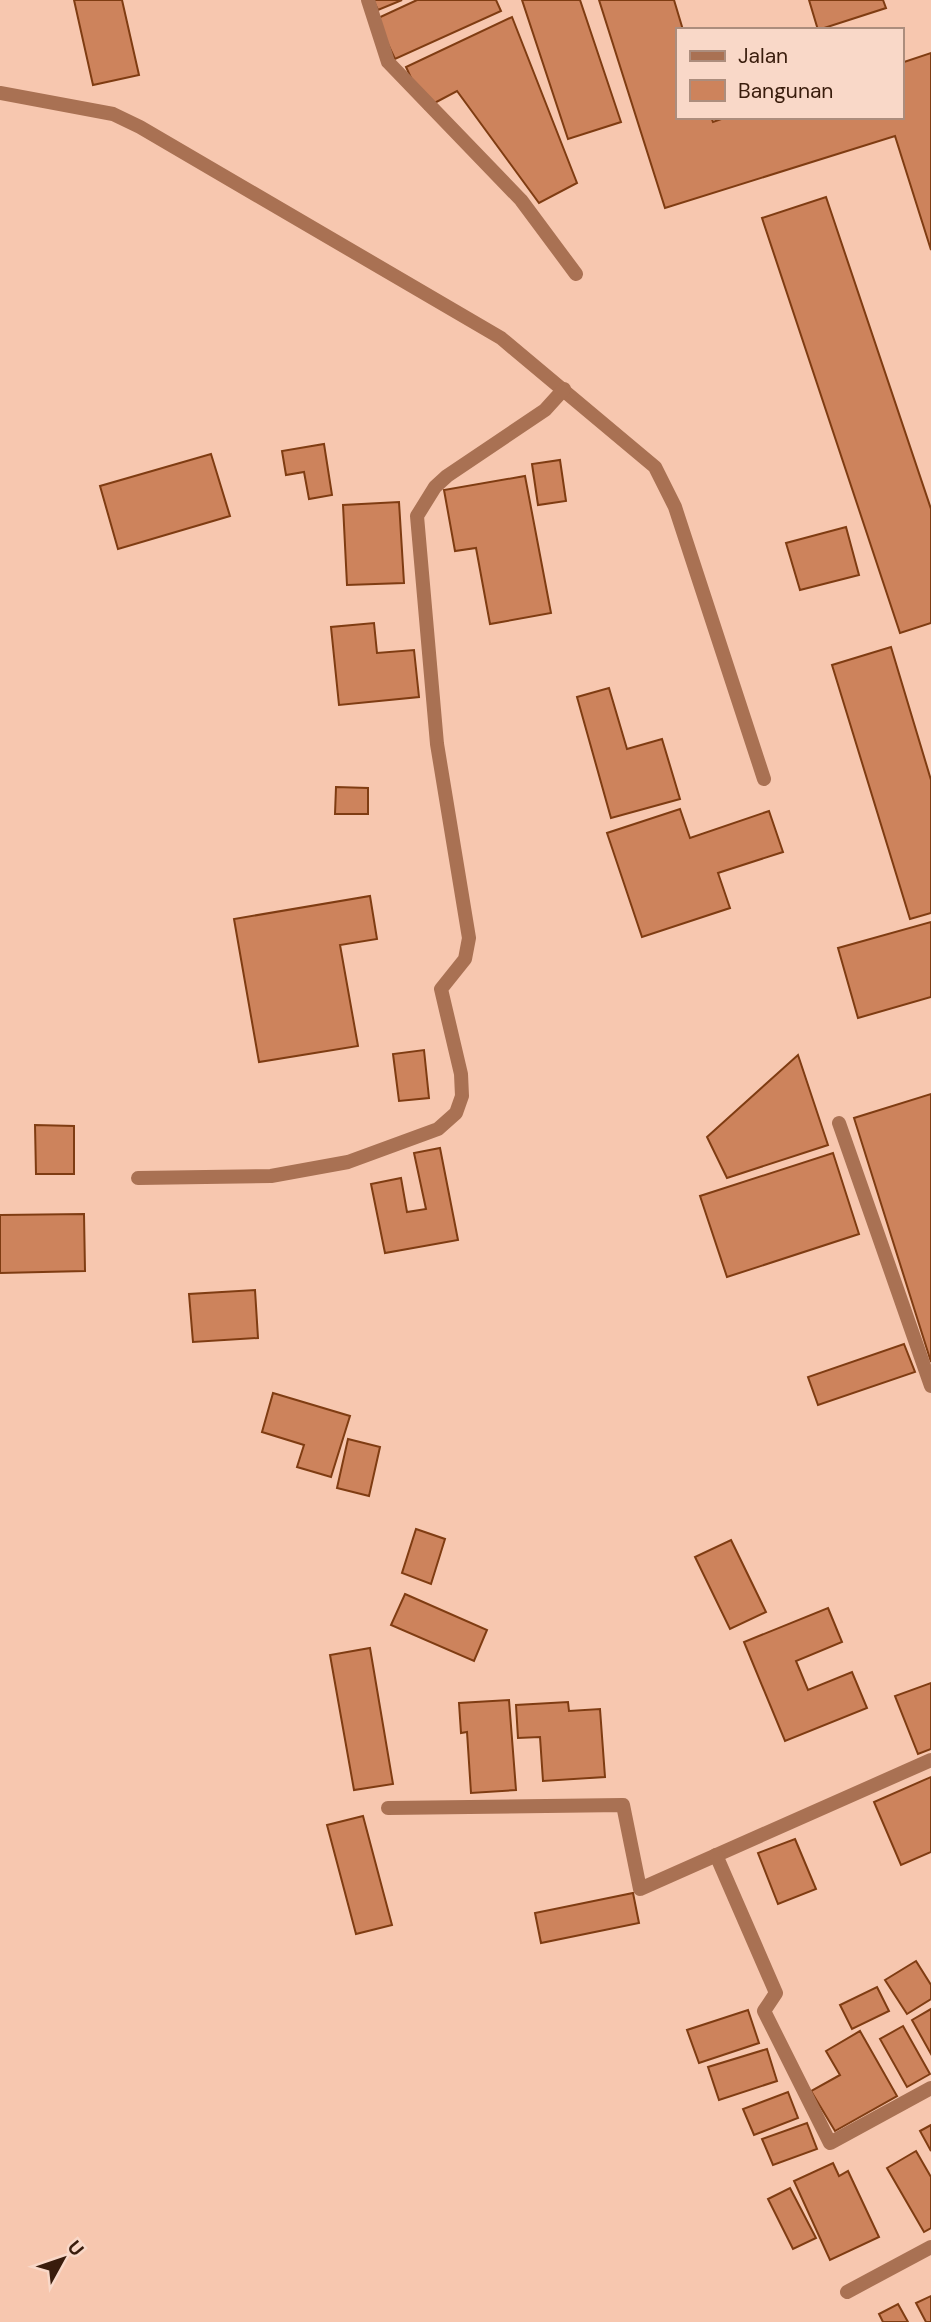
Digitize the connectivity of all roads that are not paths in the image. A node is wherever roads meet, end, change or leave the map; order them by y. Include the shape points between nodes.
1 (368, 0) edge
2 (0, 93) edge
3 (576, 274) dead end
4 (564, 389) junction
5 (764, 779) dead end
6 (839, 1123) dead end
7 (138, 1178) dead end
8 (931, 1386) edge
9 (931, 1760) edge
10 (388, 1808) dead end
11 (716, 1855) junction
12 (931, 2088) edge
13 (931, 2247) edge
14 (847, 2292) dead end

1 - 3 street via 388,62 521,200
2 - 4 street via 113,114 140,127 501,338
4 - 5 street via 663,478
4 - 7 street via 545,410 447,476 417,516 437,744 469,938 465,958 441,989 461,1074 462,1096 456,1113 438,1129 348,1162 271,1176
6 - 8 street
9 - 11 street
10 - 11 street via 623,1805 640,1889
11 - 12 street via 775,1993 764,2011 830,2143
13 - 14 street

